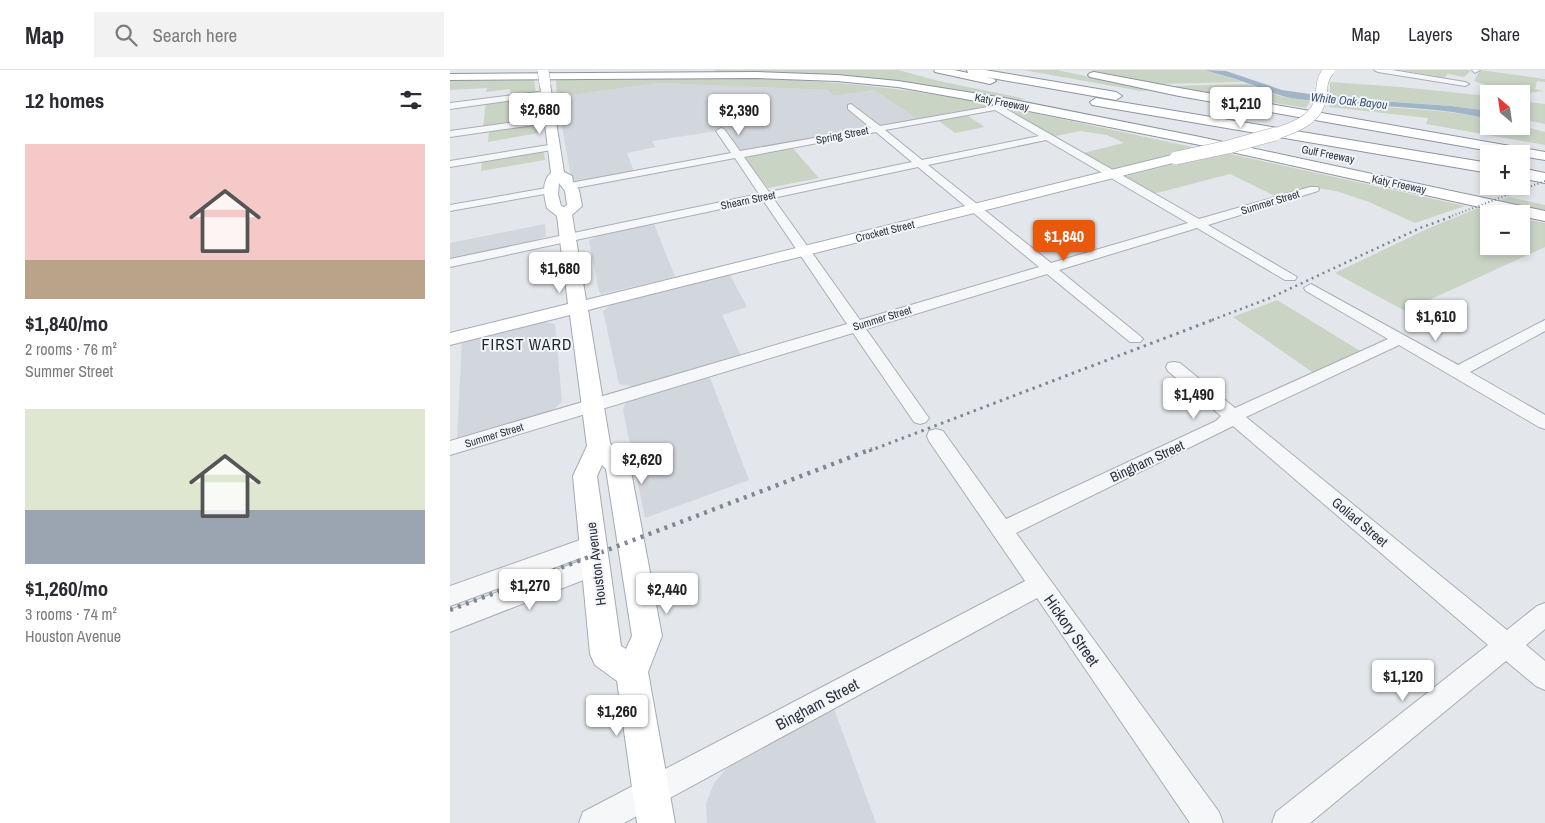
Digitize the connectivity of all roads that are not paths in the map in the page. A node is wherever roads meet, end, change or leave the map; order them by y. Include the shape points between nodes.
1 (543, 70) edge
2 (939, 70) edge
3 (960, 70) edge
4 (1004, 70) edge
5 (1114, 70) edge
6 (1329, 70) edge
7 (1378, 70) edge
8 (1080, 72) dead end
9 (925, 73) dead end
10 (450, 77) edge
11 (1465, 84) dead end
12 (546, 88) junction
13 (1091, 104) junction
14 (450, 106) edge
15 (854, 110) dead end
16 (1316, 112) joint
17 (1142, 116) junction
18 (551, 120) junction
19 (1305, 125) junction
20 (876, 128) junction
21 (721, 131) dead end
22 (450, 134) edge
23 (1046, 137) junction
24 (1200, 141) junction
25 (555, 147) junction
26 (1545, 148) edge
27 (1480, 151) edge
28 (738, 155) junction
29 (1545, 156) edge
30 (1480, 158) edge
31 (1530, 158) edge
32 (1545, 160) edge
33 (918, 163) junction
34 (450, 164) edge
35 (1379, 164) dead end
36 (1480, 165) edge
37 (1480, 166) edge
38 (1530, 168) edge
39 (1480, 171) edge
40 (1545, 171) edge
41 (558, 174) junction
42 (1112, 174) junction
43 (1530, 175) edge
44 (1545, 178) edge
45 (1530, 180) edge
46 (1545, 183) edge
47 (570, 186) junction
48 (1480, 188) edge
49 (1314, 189) dead end
50 (552, 190) junction
51 (766, 196) junction
52 (450, 208) edge
53 (974, 209) junction
54 (564, 214) junction
55 (1545, 216) edge
56 (1198, 223) junction
57 (568, 238) junction
58 (804, 251) junction
59 (450, 263) edge
60 (1049, 268) junction
61 (1290, 277) dead end
62 (1311, 288) dead end
63 (579, 307) junction
64 (1545, 325) edge
65 (857, 326) junction
66 (450, 339) edge
67 (1135, 339) dead end
68 (1400, 339) junction
69 (1174, 368) dead end
70 (1458, 372) junction
71 (594, 405) junction
72 (1233, 416) junction
73 (920, 418) dead end
74 (1545, 423) edge
75 (936, 436) dead end
76 (599, 446) junction
77 (450, 448) edge
78 (1002, 530) junction
79 (595, 555) junction
80 (1040, 585) junction
81 (450, 596) edge
82 (1545, 614) edge
83 (450, 621) edge
84 (1507, 645) junction
85 (632, 672) junction
86 (1545, 677) edge
87 (654, 808) edge
88 (594, 823) edge
89 (1208, 823) edge
90 (1287, 823) edge

1 - 12 main road, bridge
2 - 13 highway
3 - 36 highway, bridge
4 - 19 highway
5 - 26 highway
6 - 16 main road, bridge via 1323,77 1320,106
7 - 11 street
8 - 29 highway
9 - 13 highway, Gulf Freeway via 1052,100
10 - 24 highway, Katy Freeway via 720,75 856,79 954,93
12 - 14 street
12 - 18 main road
13 - 17 highway, Gulf Freeway
13 - 37 highway
15 - 20 street
16 - 42 main road, Crockett Street, bridge via 1286,130
17 - 35 highway, Gulf Freeway
17 - 39 highway
18 - 22 street
18 - 25 main road
19 - 27 highway
19 - 30 highway
20 - 23 street, Spring Street via 996,107
20 - 28 street, Spring Street
20 - 33 street
21 - 28 street
23 - 33 street, Shearn Street
23 - 42 street
24 - 48 highway
24 - 55 highway, Katy Freeway
25 - 34 street
25 - 41 main road
28 - 47 street, Spring Street
28 - 51 street
31 - 32 highway
33 - 51 street, Shearn Street
33 - 53 street
38 - 40 highway
41 - 47 main road via 564,176
41 - 50 main road via 553,178
42 - 53 main road, Crockett Street
42 - 56 street
43 - 44 highway
45 - 46 highway
47 - 54 main road via 575,206
49 - 56 street, Summer Street
50 - 52 street
50 - 54 main road via 554,208
51 - 57 street, Shearn Street
51 - 58 street
53 - 58 main road, Crockett Street
53 - 60 street
54 - 57 main road
56 - 60 street, Summer Street
56 - 61 street
57 - 59 street, Shearn Street
57 - 63 main road
58 - 63 main road, Crockett Street
58 - 65 street
60 - 65 street, Summer Street
60 - 67 street
62 - 68 street
63 - 66 main road, Crockett Street
63 - 71 main road
64 - 70 street
65 - 71 street, Summer Street
65 - 73 street
68 - 70 street
68 - 72 street, Bingham Street
69 - 72 street, Goliad Street
70 - 74 street
71 - 76 main road
71 - 77 street, Summer Street
72 - 78 street, Bingham Street via 1222,425
72 - 84 street, Goliad Street
75 - 78 street, Hickory Street
76 - 79 main road, Houston Avenue via 585,476
76 - 85 main road via 618,466 647,636
78 - 80 street, Hickory Street
79 - 81 street
79 - 83 street
79 - 85 main road, Houston Avenue via 606,654
80 - 87 street, Bingham Street
80 - 89 street, Hickory Street
82 - 84 street
84 - 86 street, Goliad Street
84 - 90 street
85 - 87 main road
87 - 88 street, Bingham Street

